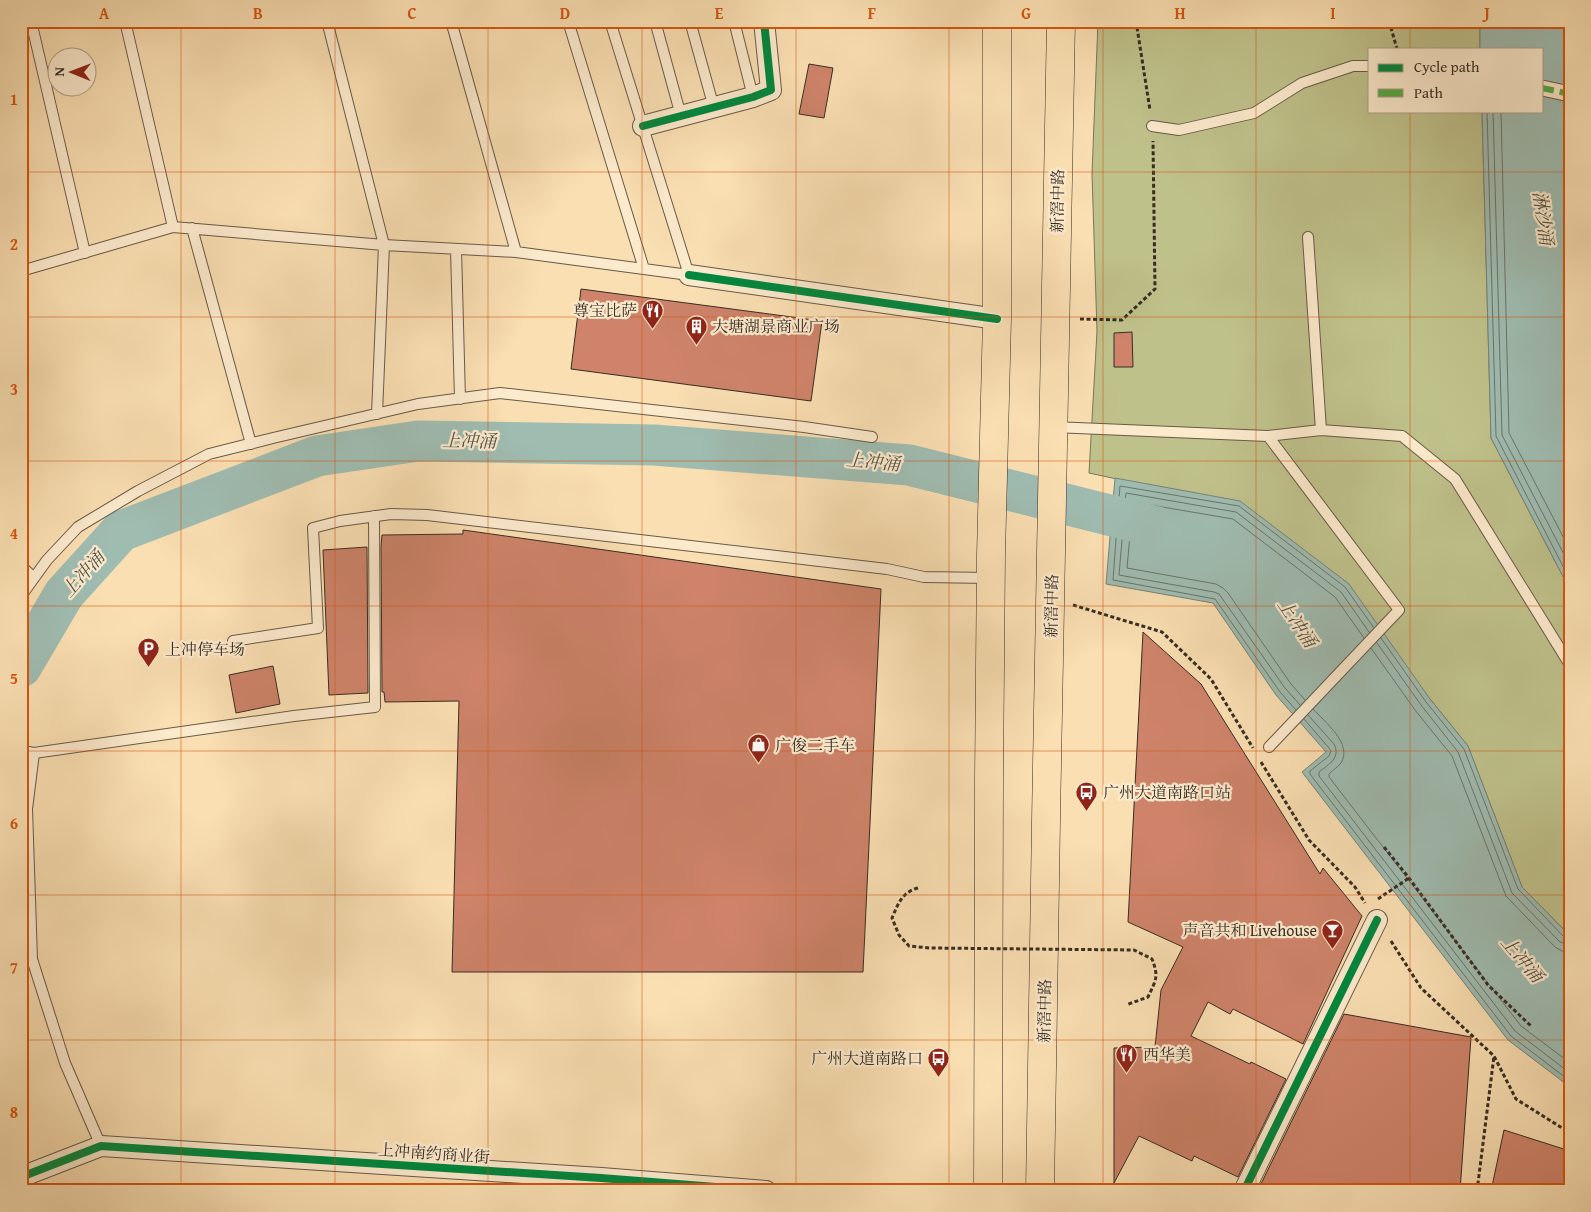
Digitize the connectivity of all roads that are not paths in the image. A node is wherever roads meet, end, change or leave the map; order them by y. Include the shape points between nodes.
1 (31, 21) edge
2 (125, 21) edge
3 (327, 21) edge
4 (451, 21) edge
5 (568, 21) edge
6 (610, 21) edge
7 (655, 21) edge
8 (690, 21) edge
9 (734, 21) edge
10 (764, 21) edge
11 (998, 21) edge
12 (1061, 21) edge
13 (1368, 66) edge
14 (1544, 88) edge
15 (1570, 94) edge
16 (753, 97) junction
17 (714, 108) junction
18 (681, 116) junction
19 (643, 126) junction
20 (1152, 126) road end
21 (173, 227) junction
22 (192, 228) junction
23 (1308, 237) dead end
24 (384, 246) junction
25 (456, 249) junction
26 (84, 252) junction
27 (516, 252) junction
28 (644, 269) junction
29 (21, 271) edge
30 (690, 275) junction
31 (997, 319) junction
32 (460, 399) junction
33 (377, 414) junction
34 (1054, 427) junction
35 (1321, 430) junction
36 (1268, 436) junction
37 (872, 437) dead end
38 (251, 444) junction
39 (374, 516) junction
40 (21, 566) edge
41 (991, 567) junction
42 (34, 578) junction
43 (21, 596) edge
44 (233, 641) dead end
45 (1570, 666) edge
46 (1272, 744) dead end
47 (21, 750) edge
48 (34, 753) junction
49 (1372, 913) road end
50 (988, 1138) junction
51 (101, 1146) junction
52 (21, 1177) edge
53 (601, 1184) edge
54 (766, 1191) edge
55 (981, 1191) edge
56 (988, 1191) edge
57 (1040, 1191) edge
58 (1244, 1191) edge

1 - 26 lane
2 - 21 lane
3 - 24 lane
4 - 27 lane
5 - 28 lane
6 - 19 lane
7 - 18 lane
8 - 17 lane
9 - 16 lane
10 - 16 street via 772,90
11 - 31 highway
12 - 34 highway, 新滘中路
13 - 20 lane via 1353,66 1302,84 1254,113 1179,130
14 - 15 street
16 - 17 street
17 - 18 street
18 - 19 street
19 - 30 lane
21 - 22 lane
21 - 26 lane
22 - 24 lane
22 - 38 lane
23 - 35 lane
24 - 25 lane
24 - 33 lane
25 - 27 lane
25 - 32 lane
26 - 29 lane
27 - 28 lane
28 - 30 lane
30 - 31 street
31 - 41 highway
32 - 33 lane via 418,404
32 - 37 lane via 500,393
33 - 38 lane
34 - 36 lane
34 - 57 highway, 新滘中路
35 - 36 lane
35 - 45 lane via 1402,436 1455,479
36 - 46 lane via 1400,610
38 - 42 lane via 209,454 78,527
39 - 41 lane via 427,515 887,569 924,577
39 - 44 lane via 314,528 318,628
39 - 48 lane via 375,707
40 - 42 lane
41 - 50 highway
42 - 43 lane
47 - 48 lane
48 - 51 lane via 27,809 32,959 66,1064
49 - 58 street
50 - 55 highway
50 - 56 highway
51 - 52 street
51 - 53 street, 上冲南约商业街
53 - 54 street, 上冲南约商业街

